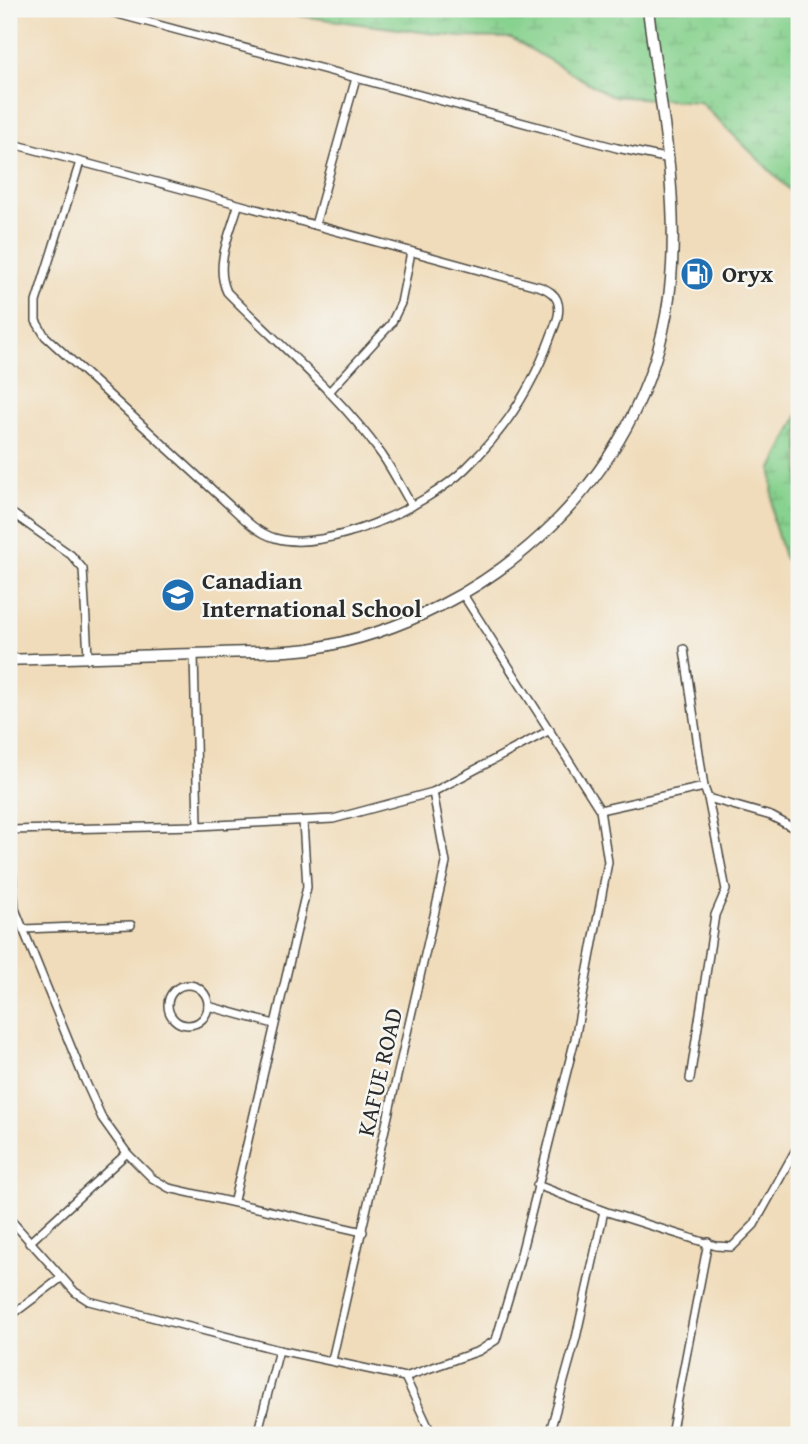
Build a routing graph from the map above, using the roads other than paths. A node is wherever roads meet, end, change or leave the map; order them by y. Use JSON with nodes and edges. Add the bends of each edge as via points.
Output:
{"nodes":[{"id":1,"x":99,"y":9,"type":"edge"},
{"id":2,"x":648,"y":9,"type":"edge"},
{"id":3,"x":356,"y":78,"type":"junction"},
{"id":4,"x":9,"y":143,"type":"edge"},
{"id":5,"x":670,"y":160,"type":"junction"},
{"id":6,"x":80,"y":162,"type":"junction"},
{"id":7,"x":238,"y":206,"type":"junction"},
{"id":8,"x":315,"y":225,"type":"junction"},
{"id":9,"x":411,"y":252,"type":"junction"},
{"id":10,"x":329,"y":392,"type":"junction"},
{"id":11,"x":412,"y":506,"type":"junction"},
{"id":12,"x":9,"y":511,"type":"edge"},
{"id":13,"x":462,"y":593,"type":"junction"},
{"id":14,"x":684,"y":649,"type":"dead end"},
{"id":15,"x":194,"y":654,"type":"junction"},
{"id":16,"x":88,"y":656,"type":"junction"},
{"id":17,"x":9,"y":660,"type":"edge"},
{"id":18,"x":550,"y":730,"type":"junction"},
{"id":19,"x":704,"y":787,"type":"junction"},
{"id":20,"x":433,"y":792,"type":"junction"},
{"id":21,"x":708,"y":798,"type":"junction"},
{"id":22,"x":600,"y":810,"type":"junction"},
{"id":23,"x":303,"y":821,"type":"junction"},
{"id":24,"x":198,"y":826,"type":"junction"},
{"id":25,"x":9,"y":830,"type":"edge"},
{"id":26,"x":799,"y":831,"type":"edge"},
{"id":27,"x":131,"y":925,"type":"dead end"},
{"id":28,"x":23,"y":929,"type":"junction"},
{"id":29,"x":208,"y":1006,"type":"junction"},
{"id":30,"x":274,"y":1024,"type":"junction"},
{"id":31,"x":690,"y":1079,"type":"dead end"},
{"id":32,"x":799,"y":1144,"type":"edge"},
{"id":33,"x":127,"y":1153,"type":"junction"},
{"id":34,"x":537,"y":1185,"type":"junction"},
{"id":35,"x":234,"y":1200,"type":"junction"},
{"id":36,"x":604,"y":1211,"type":"junction"},
{"id":37,"x":9,"y":1219,"type":"edge"},
{"id":38,"x":363,"y":1232,"type":"junction"},
{"id":39,"x":708,"y":1242,"type":"junction"},
{"id":40,"x":29,"y":1243,"type":"junction"},
{"id":41,"x":61,"y":1278,"type":"junction"},
{"id":42,"x":9,"y":1317,"type":"edge"},
{"id":43,"x":279,"y":1350,"type":"junction"},
{"id":44,"x":332,"y":1360,"type":"junction"},
{"id":45,"x":405,"y":1377,"type":"junction"},
{"id":46,"x":257,"y":1435,"type":"edge"},
{"id":47,"x":432,"y":1435,"type":"edge"},
{"id":48,"x":550,"y":1435,"type":"edge"},
{"id":49,"x":671,"y":1435,"type":"edge"}],
"edges":[{"from":1,"to":3,"type":"street"},
{"from":2,"to":5,"type":"main road"},
{"from":3,"to":5,"type":"street"},
{"from":3,"to":8,"type":"street"},
{"from":4,"to":6,"type":"street"},
{"from":5,"to":13,"type":"main road","via":[[671,283],[650,377],[627,428],[584,493],[550,529]]},
{"from":6,"to":7,"type":"street"},
{"from":6,"to":11,"type":"street","via":[[36,302],[36,321],[45,336],[252,526],[273,538],[293,542],[324,538]]},
{"from":7,"to":8,"type":"street"},
{"from":7,"to":10,"type":"street","via":[[222,262],[221,279],[227,292]]},
{"from":8,"to":9,"type":"street"},
{"from":9,"to":10,"type":"street","via":[[401,303],[391,324]]},
{"from":9,"to":11,"type":"street","via":[[541,287],[552,292],[559,312],[530,386],[506,421],[465,469]]},
{"from":10,"to":11,"type":"street","via":[[383,456]]},
{"from":12,"to":16,"type":"street","via":[[71,555],[83,569]]},
{"from":13,"to":15,"type":"main road","via":[[404,624],[364,637],[307,649]]},
{"from":13,"to":18,"type":"street"},
{"from":14,"to":19,"type":"street"},
{"from":15,"to":16,"type":"main road"},
{"from":15,"to":24,"type":"street"},
{"from":16,"to":17,"type":"main road"},
{"from":18,"to":20,"type":"street"},
{"from":18,"to":22,"type":"street"},
{"from":19,"to":21,"type":"street"},
{"from":19,"to":22,"type":"street"},
{"from":20,"to":23,"type":"street","via":[[334,819]]},
{"from":20,"to":38,"type":"street","name":"KAFUE ROAD","via":[[446,863]]},
{"from":21,"to":26,"type":"street","via":[[771,816]]},
{"from":21,"to":31,"type":"street","via":[[725,897],[715,915]]},
{"from":22,"to":34,"type":"street","via":[[608,877],[575,1040]]},
{"from":23,"to":24,"type":"street"},
{"from":23,"to":30,"type":"street","via":[[307,887]]},
{"from":24,"to":25,"type":"street"},
{"from":25,"to":28,"type":"street","via":[[12,892]]},
{"from":27,"to":28,"type":"street"},
{"from":28,"to":33,"type":"street","via":[[102,1118]]},
{"from":29,"to":29,"type":"street","via":[[191,1025],[174,1020],[167,1004],[170,995],[184,985],[201,990]]},
{"from":29,"to":30,"type":"street"},
{"from":30,"to":35,"type":"street"},
{"from":32,"to":39,"type":"street","via":[[742,1240],[726,1248]]},
{"from":33,"to":35,"type":"street","via":[[169,1188]]},
{"from":33,"to":40,"type":"street"},
{"from":34,"to":36,"type":"street"},
{"from":34,"to":45,"type":"street","via":[[496,1340],[480,1351]]},
{"from":35,"to":38,"type":"street"},
{"from":36,"to":39,"type":"street"},
{"from":36,"to":48,"type":"street"},
{"from":37,"to":40,"type":"street"},
{"from":38,"to":44,"type":"street","name":"KAFUE ROAD"},
{"from":39,"to":49,"type":"street"},
{"from":40,"to":41,"type":"street"},
{"from":41,"to":42,"type":"street"},
{"from":41,"to":43,"type":"street","via":[[89,1301]]},
{"from":43,"to":44,"type":"street"},
{"from":43,"to":46,"type":"street"},
{"from":44,"to":45,"type":"street"},
{"from":45,"to":47,"type":"street"}]}
